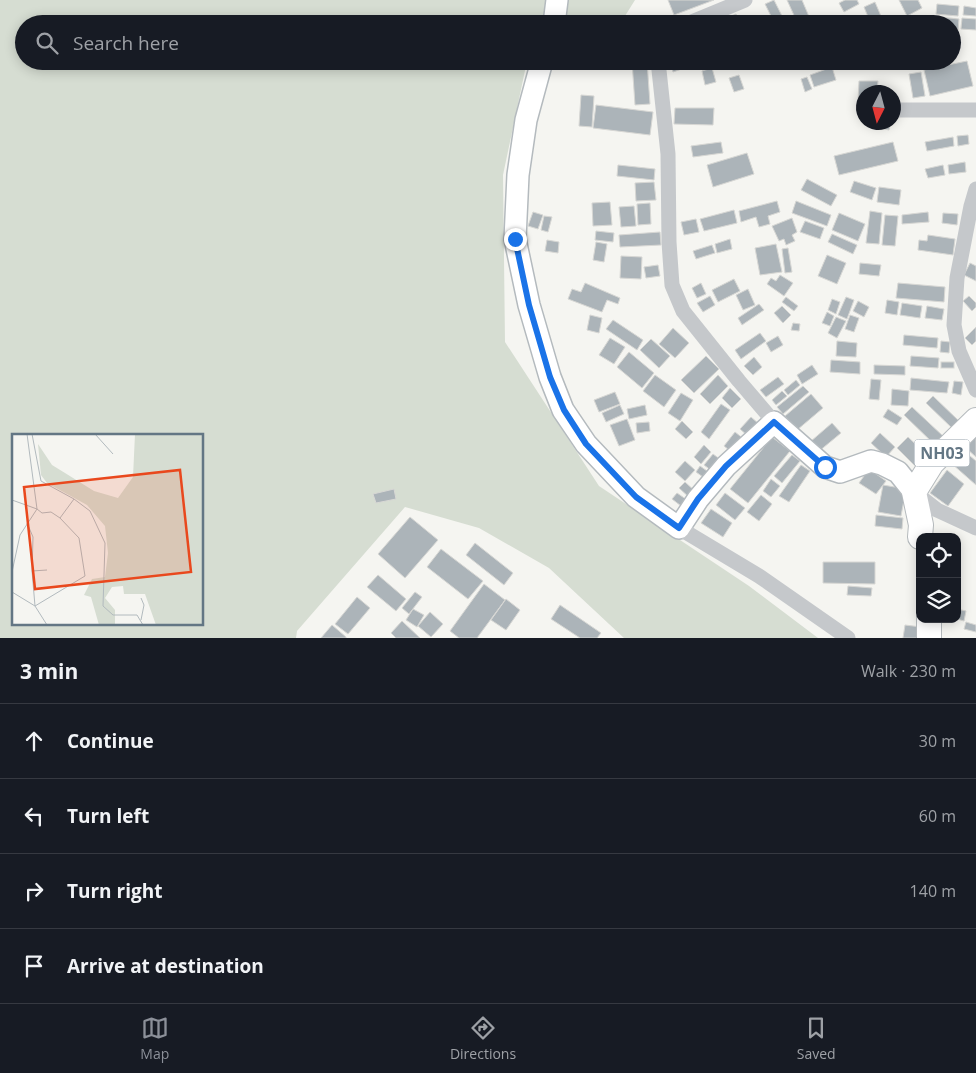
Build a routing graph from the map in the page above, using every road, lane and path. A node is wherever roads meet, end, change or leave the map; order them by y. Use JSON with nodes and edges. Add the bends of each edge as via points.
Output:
{"nodes":[{"id":1,"x":557,"y":0,"type":"edge"},
{"id":2,"x":745,"y":0,"type":"edge"},
{"id":3,"x":555,"y":15,"type":"edge"},
{"id":4,"x":709,"y":15,"type":"edge"},
{"id":5,"x":540,"y":70,"type":"edge"},
{"id":6,"x":659,"y":70,"type":"edge"},
{"id":7,"x":901,"y":110,"type":"edge"},
{"id":8,"x":976,"y":110,"type":"edge"},
{"id":9,"x":976,"y":189,"type":"edge"},
{"id":10,"x":976,"y":390,"type":"edge"},
{"id":11,"x":976,"y":420,"type":"edge"},
{"id":12,"x":774,"y":422,"type":"junction"},
{"id":13,"x":914,"y":492,"type":"junction"},
{"id":14,"x":679,"y":528,"type":"junction"},
{"id":15,"x":976,"y":528,"type":"edge"},
{"id":16,"x":920,"y":533,"type":"edge"},
{"id":17,"x":929,"y":623,"type":"edge"},
{"id":18,"x":848,"y":638,"type":"edge"},
{"id":19,"x":929,"y":638,"type":"edge"}],
"edges":[{"from":1,"to":3,"type":"main road"},
{"from":2,"to":4,"type":"street"},
{"from":5,"to":14,"type":"main road","via":[[523,138],[515,239],[529,305],[550,377],[564,410],[586,444],[636,497]]},
{"from":6,"to":12,"type":"street","via":[[668,154],[672,285],[683,311]]},
{"from":7,"to":8,"type":"street"},
{"from":9,"to":10,"type":"street","via":[[957,278],[954,325],[959,351]]},
{"from":11,"to":13,"type":"main road","number":"NH03","via":[[932,463]]},
{"from":12,"to":13,"type":"main road","via":[[825,467],[840,472],[871,462],[882,464],[898,472]]},
{"from":12,"to":14,"type":"main road","via":[[726,466]]},
{"from":13,"to":15,"type":"street","via":[[937,510]]},
{"from":13,"to":16,"type":"main road","number":"NH03"},
{"from":14,"to":18,"type":"street","via":[[759,576]]},
{"from":17,"to":19,"type":"main road"}]}
